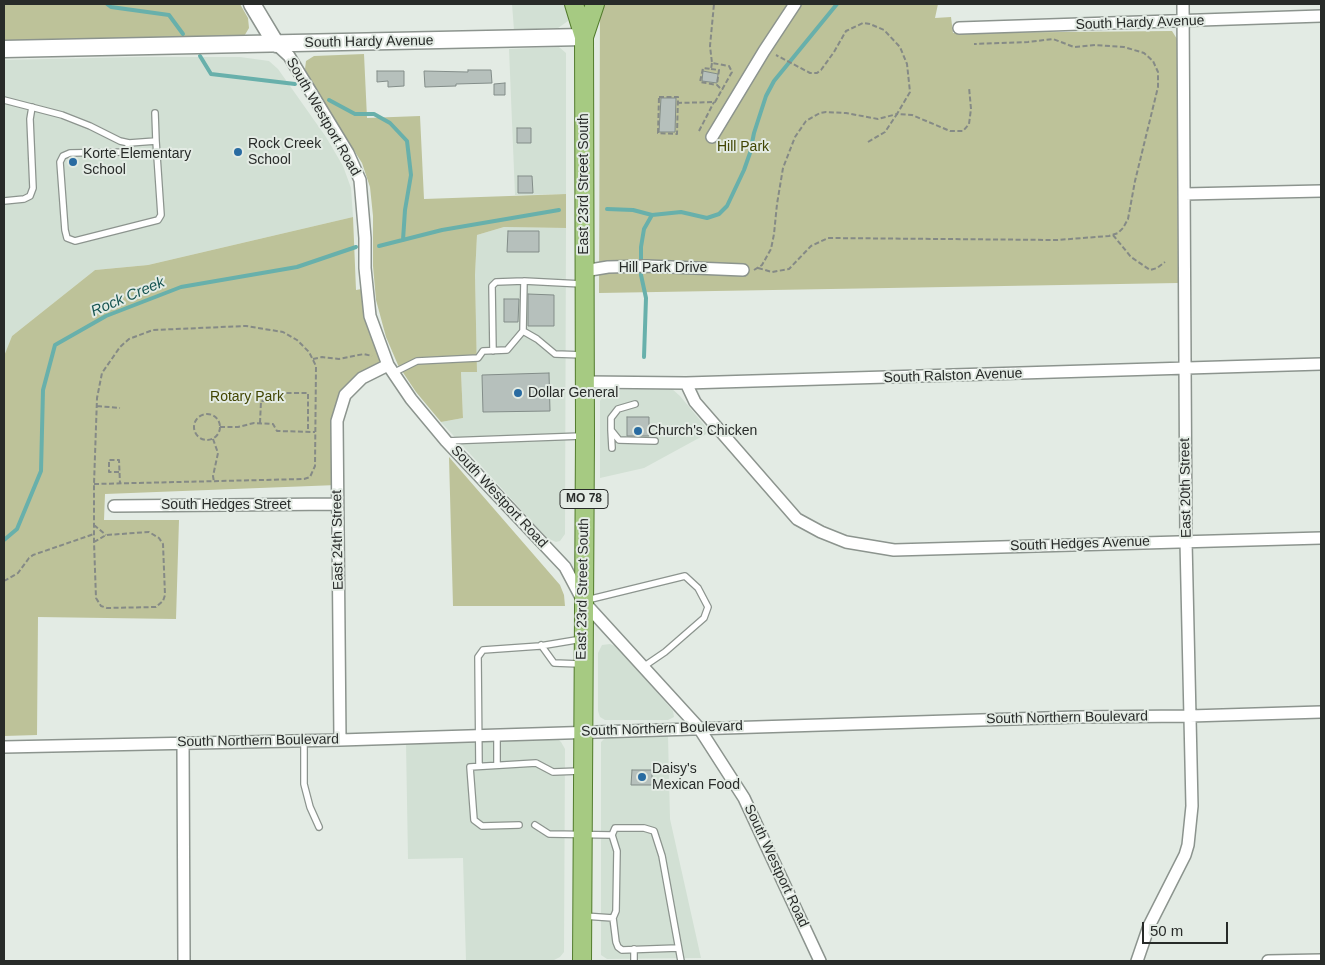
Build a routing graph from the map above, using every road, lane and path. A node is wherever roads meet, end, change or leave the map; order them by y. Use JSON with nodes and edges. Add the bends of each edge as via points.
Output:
{"nodes":[{"id":1,"x":252,"y":4,"type":"edge"},
{"id":2,"x":574,"y":4,"type":"edge"},
{"id":3,"x":595,"y":4,"type":"edge"},
{"id":4,"x":714,"y":4,"type":"edge"},
{"id":5,"x":795,"y":4,"type":"edge"},
{"id":6,"x":1184,"y":4,"type":"edge"},
{"id":7,"x":1321,"y":16,"type":"edge"},
{"id":8,"x":1184,"y":21,"type":"junction"},
{"id":9,"x":959,"y":28,"type":"dead end"},
{"id":10,"x":584,"y":37,"type":"junction"},
{"id":11,"x":276,"y":44,"type":"junction"},
{"id":12,"x":974,"y":44,"type":"dead end"},
{"id":13,"x":4,"y":49,"type":"edge"},
{"id":14,"x":775,"y":54,"type":"dead end"},
{"id":15,"x":712,"y":63,"type":"junction"},
{"id":16,"x":711,"y":69,"type":"junction"},
{"id":17,"x":717,"y":84,"type":"junction"},
{"id":18,"x":969,"y":87,"type":"dead end"},
{"id":19,"x":722,"y":90,"type":"junction"},
{"id":20,"x":4,"y":100,"type":"edge"},
{"id":21,"x":714,"y":102,"type":"junction"},
{"id":22,"x":677,"y":103,"type":"junction"},
{"id":23,"x":32,"y":106,"type":"junction"},
{"id":24,"x":155,"y":113,"type":"dead end"},
{"id":25,"x":897,"y":114,"type":"junction"},
{"id":26,"x":699,"y":131,"type":"dead end"},
{"id":27,"x":712,"y":138,"type":"dead end"},
{"id":28,"x":156,"y":141,"type":"junction"},
{"id":29,"x":868,"y":142,"type":"dead end"},
{"id":30,"x":129,"y":143,"type":"junction"},
{"id":31,"x":1321,"y":191,"type":"edge"},
{"id":32,"x":1185,"y":194,"type":"junction"},
{"id":33,"x":4,"y":201,"type":"edge"},
{"id":34,"x":1113,"y":234,"type":"junction"},
{"id":35,"x":1166,"y":262,"type":"dead end"},
{"id":36,"x":758,"y":268,"type":"junction"},
{"id":37,"x":743,"y":270,"type":"joint"},
{"id":38,"x":584,"y":277,"type":"junction"},
{"id":39,"x":524,"y":281,"type":"junction"},
{"id":40,"x":523,"y":331,"type":"junction"},
{"id":41,"x":493,"y":351,"type":"junction"},
{"id":42,"x":585,"y":355,"type":"junction"},
{"id":43,"x":313,"y":359,"type":"junction"},
{"id":44,"x":1321,"y":364,"type":"edge"},
{"id":45,"x":388,"y":369,"type":"junction"},
{"id":46,"x":1185,"y":369,"type":"junction"},
{"id":47,"x":585,"y":382,"type":"junction"},
{"id":48,"x":686,"y":383,"type":"junction"},
{"id":49,"x":635,"y":404,"type":"dead end"},
{"id":50,"x":97,"y":406,"type":"junction"},
{"id":51,"x":120,"y":408,"type":"dead end"},
{"id":52,"x":260,"y":424,"type":"junction"},
{"id":53,"x":220,"y":427,"type":"junction"},
{"id":54,"x":611,"y":430,"type":"junction"},
{"id":55,"x":308,"y":432,"type":"junction"},
{"id":56,"x":315,"y":432,"type":"junction"},
{"id":57,"x":585,"y":436,"type":"junction"},
{"id":58,"x":213,"y":439,"type":"junction"},
{"id":59,"x":446,"y":441,"type":"junction"},
{"id":60,"x":655,"y":441,"type":"dead end"},
{"id":61,"x":612,"y":448,"type":"dead end"},
{"id":62,"x":119,"y":472,"type":"junction"},
{"id":63,"x":214,"y":482,"type":"junction"},
{"id":64,"x":94,"y":484,"type":"junction"},
{"id":65,"x":120,"y":484,"type":"junction"},
{"id":66,"x":337,"y":504,"type":"junction"},
{"id":67,"x":114,"y":506,"type":"dead end"},
{"id":68,"x":94,"y":525,"type":"junction"},
{"id":69,"x":94,"y":534,"type":"junction"},
{"id":70,"x":106,"y":535,"type":"junction"},
{"id":71,"x":1321,"y":538,"type":"edge"},
{"id":72,"x":1186,"y":541,"type":"junction"},
{"id":73,"x":94,"y":542,"type":"junction"},
{"id":74,"x":4,"y":581,"type":"edge"},
{"id":75,"x":583,"y":601,"type":"junction"},
{"id":76,"x":582,"y":638,"type":"junction"},
{"id":77,"x":541,"y":646,"type":"junction"},
{"id":78,"x":582,"y":664,"type":"junction"},
{"id":79,"x":643,"y":667,"type":"junction"},
{"id":80,"x":1321,"y":712,"type":"edge"},
{"id":81,"x":1190,"y":716,"type":"junction"},
{"id":82,"x":699,"y":728,"type":"junction"},
{"id":83,"x":582,"y":731,"type":"junction"},
{"id":84,"x":497,"y":734,"type":"junction"},
{"id":85,"x":478,"y":735,"type":"junction"},
{"id":86,"x":304,"y":740,"type":"junction"},
{"id":87,"x":340,"y":740,"type":"junction"},
{"id":88,"x":183,"y":742,"type":"junction"},
{"id":89,"x":4,"y":747,"type":"edge"},
{"id":90,"x":497,"y":765,"type":"junction"},
{"id":91,"x":479,"y":766,"type":"junction"},
{"id":92,"x":582,"y":771,"type":"junction"},
{"id":93,"x":519,"y":825,"type":"dead end"},
{"id":94,"x":535,"y":825,"type":"dead end"},
{"id":95,"x":319,"y":827,"type":"dead end"},
{"id":96,"x":582,"y":834,"type":"junction"},
{"id":97,"x":612,"y":835,"type":"junction"},
{"id":98,"x":582,"y":916,"type":"junction"},
{"id":99,"x":613,"y":918,"type":"junction"},
{"id":100,"x":678,"y":948,"type":"junction"},
{"id":101,"x":634,"y":949,"type":"junction"},
{"id":102,"x":1321,"y":960,"type":"edge"},
{"id":103,"x":184,"y":961,"type":"edge"},
{"id":104,"x":582,"y":961,"type":"edge"},
{"id":105,"x":634,"y":961,"type":"edge"},
{"id":106,"x":681,"y":961,"type":"edge"},
{"id":107,"x":820,"y":961,"type":"edge"},
{"id":108,"x":1137,"y":961,"type":"edge"},
{"id":109,"x":1268,"y":961,"type":"edge"}],
"edges":[{"from":1,"to":11,"type":"street","name":"South Westport Road"},
{"from":2,"to":10,"type":"main road","name":"East 23rd Street South","number":"MO 78"},
{"from":3,"to":10,"type":"main road","name":"East 23rd Street South","number":"MO 78"},
{"from":4,"to":15,"type":"path","via":[[710,46]]},
{"from":5,"to":27,"type":"street"},
{"from":6,"to":8,"type":"street","name":"East 20th Street"},
{"from":7,"to":8,"type":"street","name":"South Hardy Avenue"},
{"from":8,"to":9,"type":"street","name":"South Hardy Avenue"},
{"from":8,"to":32,"type":"street","name":"East 20th Street"},
{"from":10,"to":11,"type":"street","name":"South Hardy Avenue"},
{"from":10,"to":38,"type":"main road","name":"East 23rd Street South","number":"MO 78"},
{"from":11,"to":13,"type":"street","name":"South Hardy Avenue"},
{"from":11,"to":45,"type":"street","name":"South Westport Road","via":[[290,58],[348,153],[360,180],[370,316]]},
{"from":12,"to":34,"type":"path","via":[[1053,39],[1074,47],[1124,47],[1144,53],[1153,60],[1159,80],[1128,219],[1123,228]]},
{"from":14,"to":25,"type":"path","via":[[813,74],[821,70],[851,28],[863,24],[876,26],[894,39],[908,64],[910,92]]},
{"from":15,"to":16,"type":"path"},
{"from":15,"to":19,"type":"path","via":[[732,69]]},
{"from":16,"to":17,"type":"path","via":[[719,70]]},
{"from":16,"to":17,"type":"path","via":[[703,68],[700,82]]},
{"from":17,"to":19,"type":"path"},
{"from":18,"to":25,"type":"path","via":[[969,124],[963,131],[950,131],[912,115]]},
{"from":19,"to":21,"type":"path"},
{"from":20,"to":23,"type":"lane"},
{"from":21,"to":22,"type":"path"},
{"from":21,"to":26,"type":"path"},
{"from":22,"to":22,"type":"path","via":[[676,134],[658,133],[659,97],[678,97]]},
{"from":23,"to":30,"type":"lane"},
{"from":23,"to":33,"type":"lane","via":[[33,188],[30,196],[24,199]]},
{"from":24,"to":28,"type":"lane"},
{"from":25,"to":29,"type":"path","via":[[885,132]]},
{"from":25,"to":36,"type":"path","via":[[878,119],[826,112],[806,121],[782,168],[773,242]]},
{"from":28,"to":30,"type":"lane"},
{"from":28,"to":30,"type":"lane","via":[[161,215],[158,220],[75,241],[68,238],[60,162],[63,156],[70,153],[126,152]]},
{"from":31,"to":32,"type":"street"},
{"from":32,"to":46,"type":"street","name":"East 20th Street"},
{"from":34,"to":35,"type":"path","via":[[1131,257],[1150,270]]},
{"from":34,"to":36,"type":"path","via":[[1034,240],[828,238],[811,246],[789,269],[772,272]]},
{"from":36,"to":37,"type":"path"},
{"from":37,"to":38,"type":"street","name":"Hill Park Drive","via":[[642,266]]},
{"from":38,"to":39,"type":"lane"},
{"from":38,"to":42,"type":"main road","name":"East 23rd Street South","number":"MO 78"},
{"from":39,"to":40,"type":"lane"},
{"from":39,"to":41,"type":"lane","via":[[496,282],[492,286]]},
{"from":40,"to":41,"type":"lane","via":[[506,350]]},
{"from":40,"to":42,"type":"lane","via":[[555,354]]},
{"from":41,"to":45,"type":"lane","via":[[483,352],[478,358],[417,361]]},
{"from":42,"to":47,"type":"main road","name":"East 23rd Street South","number":"MO 78"},
{"from":43,"to":45,"type":"path","via":[[364,354],[374,356]]},
{"from":43,"to":50,"type":"path","via":[[297,340],[283,332],[246,326],[153,330],[129,339],[106,365]]},
{"from":43,"to":56,"type":"path","via":[[316,366]]},
{"from":44,"to":46,"type":"street","name":"South Ralston Avenue"},
{"from":45,"to":59,"type":"street","name":"South Westport Road"},
{"from":45,"to":66,"type":"street","name":"East 24th Street","via":[[362,378],[345,395],[337,421]]},
{"from":46,"to":48,"type":"street","name":"South Ralston Avenue"},
{"from":46,"to":72,"type":"street","name":"East 20th Street"},
{"from":47,"to":48,"type":"street","name":"South Ralston Avenue"},
{"from":47,"to":57,"type":"main road","name":"East 23rd Street South","number":"MO 78"},
{"from":48,"to":72,"type":"street","name":"South Hedges Avenue","via":[[695,402],[797,519],[841,540],[894,550]]},
{"from":49,"to":54,"type":"lane","via":[[618,409],[611,418]]},
{"from":50,"to":51,"type":"path"},
{"from":50,"to":64,"type":"path"},
{"from":52,"to":53,"type":"path"},
{"from":52,"to":55,"type":"path","via":[[273,424],[277,431]]},
{"from":52,"to":55,"type":"path","via":[[261,401],[274,401],[278,393],[308,393]]},
{"from":53,"to":58,"type":"path","via":[[220,432]]},
{"from":53,"to":58,"type":"path","via":[[217,419],[210,415],[202,415],[196,421],[194,429],[198,436],[205,440]]},
{"from":54,"to":60,"type":"lane","via":[[619,440]]},
{"from":54,"to":61,"type":"lane"},
{"from":55,"to":56,"type":"path"},
{"from":56,"to":63,"type":"path","via":[[315,466],[310,477]]},
{"from":57,"to":59,"type":"lane"},
{"from":57,"to":75,"type":"main road","name":"East 23rd Street South","number":"MO 78"},
{"from":58,"to":63,"type":"path","via":[[218,453]]},
{"from":59,"to":75,"type":"street","name":"South Westport Road","via":[[565,568]]},
{"from":62,"to":62,"type":"path","via":[[120,460],[109,460],[109,472]]},
{"from":62,"to":65,"type":"path"},
{"from":63,"to":65,"type":"path"},
{"from":64,"to":65,"type":"path"},
{"from":64,"to":68,"type":"path"},
{"from":66,"to":67,"type":"street","name":"South Hedges Street"},
{"from":66,"to":87,"type":"street","name":"East 24th Street"},
{"from":68,"to":69,"type":"path"},
{"from":68,"to":70,"type":"path"},
{"from":69,"to":73,"type":"path"},
{"from":69,"to":74,"type":"path","via":[[32,555],[18,573]]},
{"from":70,"to":73,"type":"path"},
{"from":70,"to":73,"type":"path","via":[[148,532],[159,538],[163,544],[165,596],[156,607],[101,606],[96,598]]},
{"from":71,"to":72,"type":"street","name":"South Hedges Avenue"},
{"from":72,"to":81,"type":"street","name":"East 20th Street"},
{"from":75,"to":76,"type":"main road","name":"East 23rd Street South","number":"MO 78"},
{"from":75,"to":79,"type":"street","name":"South Westport Road"},
{"from":75,"to":79,"type":"lane","via":[[685,576],[698,588],[708,607],[704,618]]},
{"from":76,"to":77,"type":"lane"},
{"from":76,"to":78,"type":"main road","name":"East 23rd Street South","number":"MO 78"},
{"from":77,"to":78,"type":"lane","via":[[554,663]]},
{"from":77,"to":85,"type":"lane","via":[[483,650],[478,657]]},
{"from":78,"to":83,"type":"main road","name":"East 23rd Street South","number":"MO 78"},
{"from":79,"to":82,"type":"street","name":"South Westport Road"},
{"from":80,"to":81,"type":"street","name":"South Northern Boulevard"},
{"from":81,"to":82,"type":"street","name":"South Northern Boulevard"},
{"from":81,"to":108,"type":"street","name":"East 20th Street","via":[[1192,806],[1188,844],[1149,926]]},
{"from":82,"to":83,"type":"street","name":"South Northern Boulevard"},
{"from":82,"to":107,"type":"street","name":"South Westport Road","via":[[744,798]]},
{"from":83,"to":84,"type":"street","name":"South Northern Boulevard"},
{"from":83,"to":92,"type":"main road","name":"East 23rd Street South","number":"MO 78"},
{"from":84,"to":85,"type":"street","name":"South Northern Boulevard"},
{"from":84,"to":90,"type":"lane"},
{"from":85,"to":87,"type":"street","name":"South Northern Boulevard"},
{"from":85,"to":91,"type":"lane"},
{"from":86,"to":87,"type":"street","name":"South Northern Boulevard"},
{"from":86,"to":88,"type":"street","name":"South Northern Boulevard"},
{"from":86,"to":95,"type":"lane","via":[[304,784]]},
{"from":88,"to":89,"type":"street","name":"South Northern Boulevard"},
{"from":88,"to":103,"type":"street"},
{"from":90,"to":91,"type":"lane"},
{"from":90,"to":92,"type":"lane","via":[[536,764],[553,772]]},
{"from":91,"to":93,"type":"lane","via":[[470,767],[474,820],[482,826]]},
{"from":92,"to":96,"type":"main road","name":"East 23rd Street South","number":"MO 78"},
{"from":94,"to":96,"type":"lane","via":[[549,834]]},
{"from":96,"to":97,"type":"lane"},
{"from":96,"to":98,"type":"main road","name":"East 23rd Street South","number":"MO 78"},
{"from":97,"to":99,"type":"lane","via":[[617,851],[616,911]]},
{"from":97,"to":100,"type":"lane","via":[[615,828],[654,831],[662,856]]},
{"from":98,"to":99,"type":"lane"},
{"from":98,"to":104,"type":"main road","name":"East 23rd Street South","number":"MO 78"},
{"from":99,"to":101,"type":"lane","via":[[618,947]]},
{"from":100,"to":101,"type":"lane"},
{"from":100,"to":106,"type":"lane"},
{"from":101,"to":105,"type":"lane"},
{"from":102,"to":109,"type":"street"}]}
